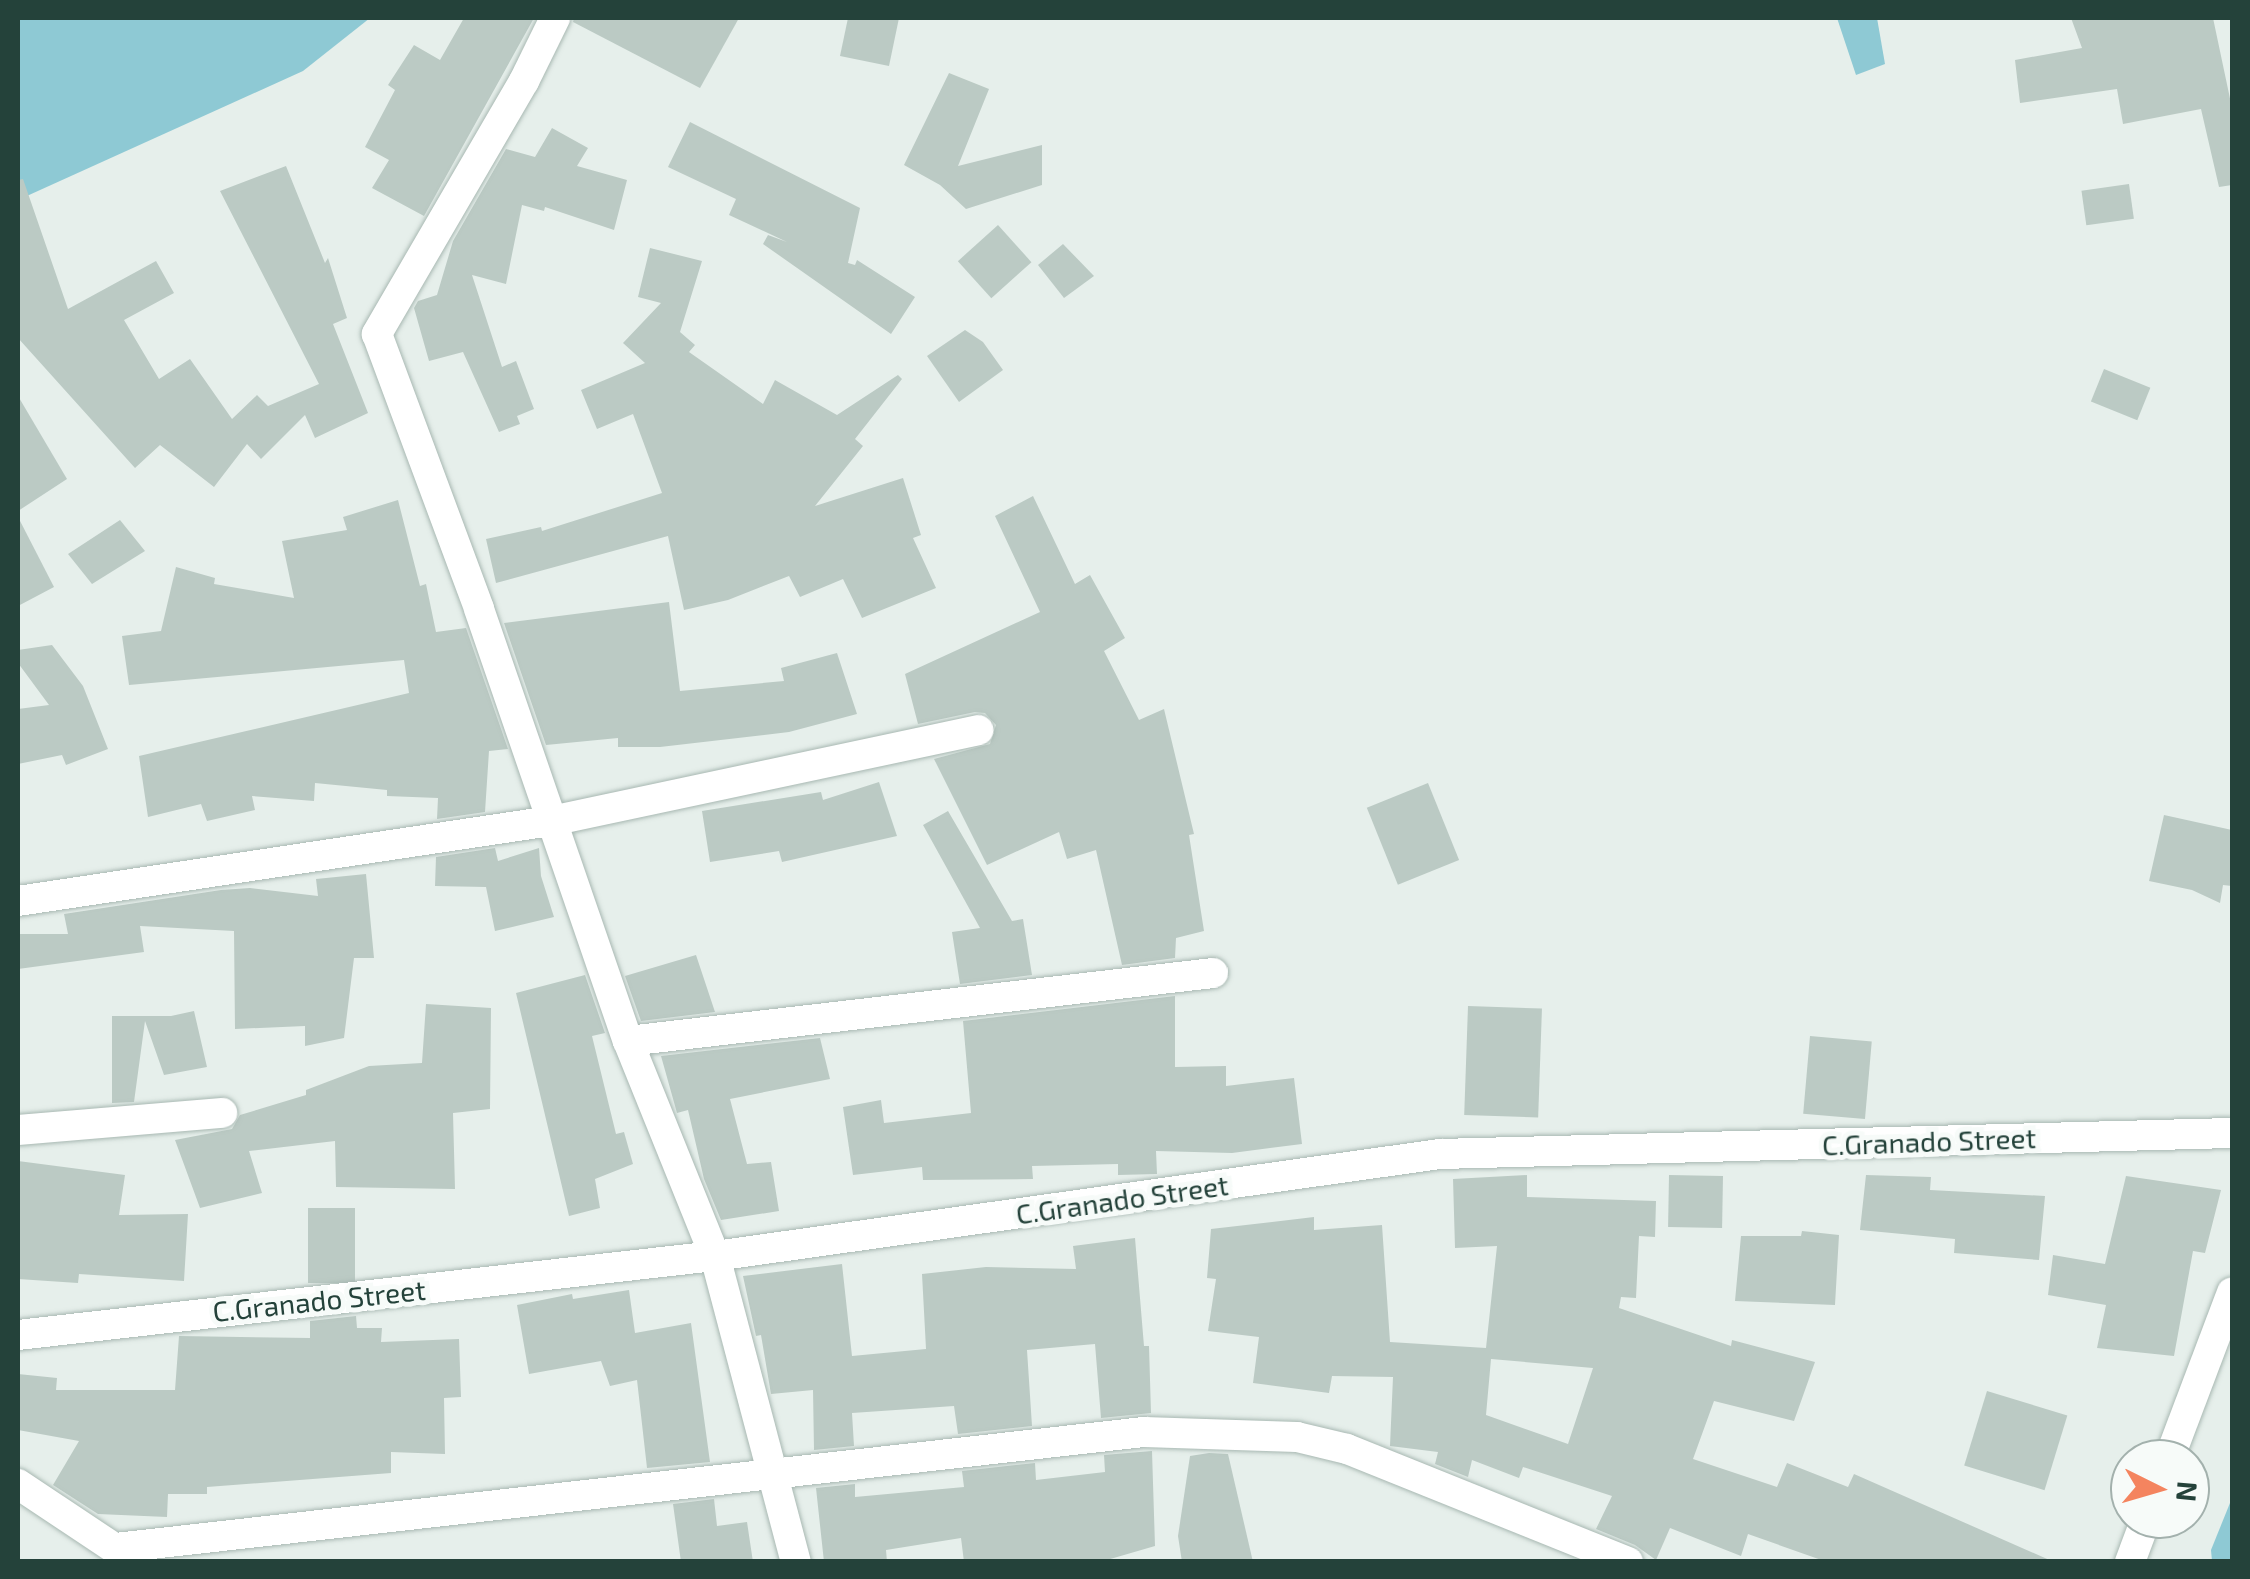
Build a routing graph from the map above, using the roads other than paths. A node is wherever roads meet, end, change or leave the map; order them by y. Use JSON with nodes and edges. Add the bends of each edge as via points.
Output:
{"nodes":[{"id":1,"x":555,"y":18,"type":"edge"},
{"id":2,"x":978,"y":730,"type":"dead end"},
{"id":3,"x":551,"y":821,"type":"junction"},
{"id":4,"x":18,"y":901,"type":"edge"},
{"id":5,"x":1213,"y":972,"type":"dead end"},
{"id":6,"x":628,"y":1041,"type":"junction"},
{"id":7,"x":222,"y":1113,"type":"dead end"},
{"id":8,"x":18,"y":1130,"type":"edge"},
{"id":9,"x":2232,"y":1134,"type":"edge"},
{"id":10,"x":715,"y":1256,"type":"junction"},
{"id":11,"x":2232,"y":1292,"type":"edge"},
{"id":12,"x":18,"y":1334,"type":"edge"},
{"id":13,"x":2177,"y":1439,"type":"edge"},
{"id":14,"x":774,"y":1476,"type":"junction"},
{"id":15,"x":18,"y":1484,"type":"edge"},
{"id":16,"x":125,"y":1555,"type":"edge"},
{"id":17,"x":1607,"y":1558,"type":"edge"},
{"id":18,"x":796,"y":1562,"type":"edge"}],
"edges":[{"from":1,"to":3,"type":"street","via":[[377,334]]},
{"from":2,"to":3,"type":"street"},
{"from":3,"to":4,"type":"street"},
{"from":3,"to":6,"type":"street"},
{"from":5,"to":6,"type":"street"},
{"from":6,"to":10,"type":"street"},
{"from":7,"to":8,"type":"street"},
{"from":9,"to":10,"type":"street","name":"C.Granado Street","via":[[1440,1154]]},
{"from":10,"to":12,"type":"street","name":"C.Granado Street"},
{"from":10,"to":14,"type":"street"},
{"from":11,"to":13,"type":"street"},
{"from":14,"to":16,"type":"street"},
{"from":14,"to":17,"type":"street","via":[[1144,1432],[1297,1436],[1423,1477]]},
{"from":14,"to":18,"type":"street"},
{"from":15,"to":16,"type":"street"}]}
